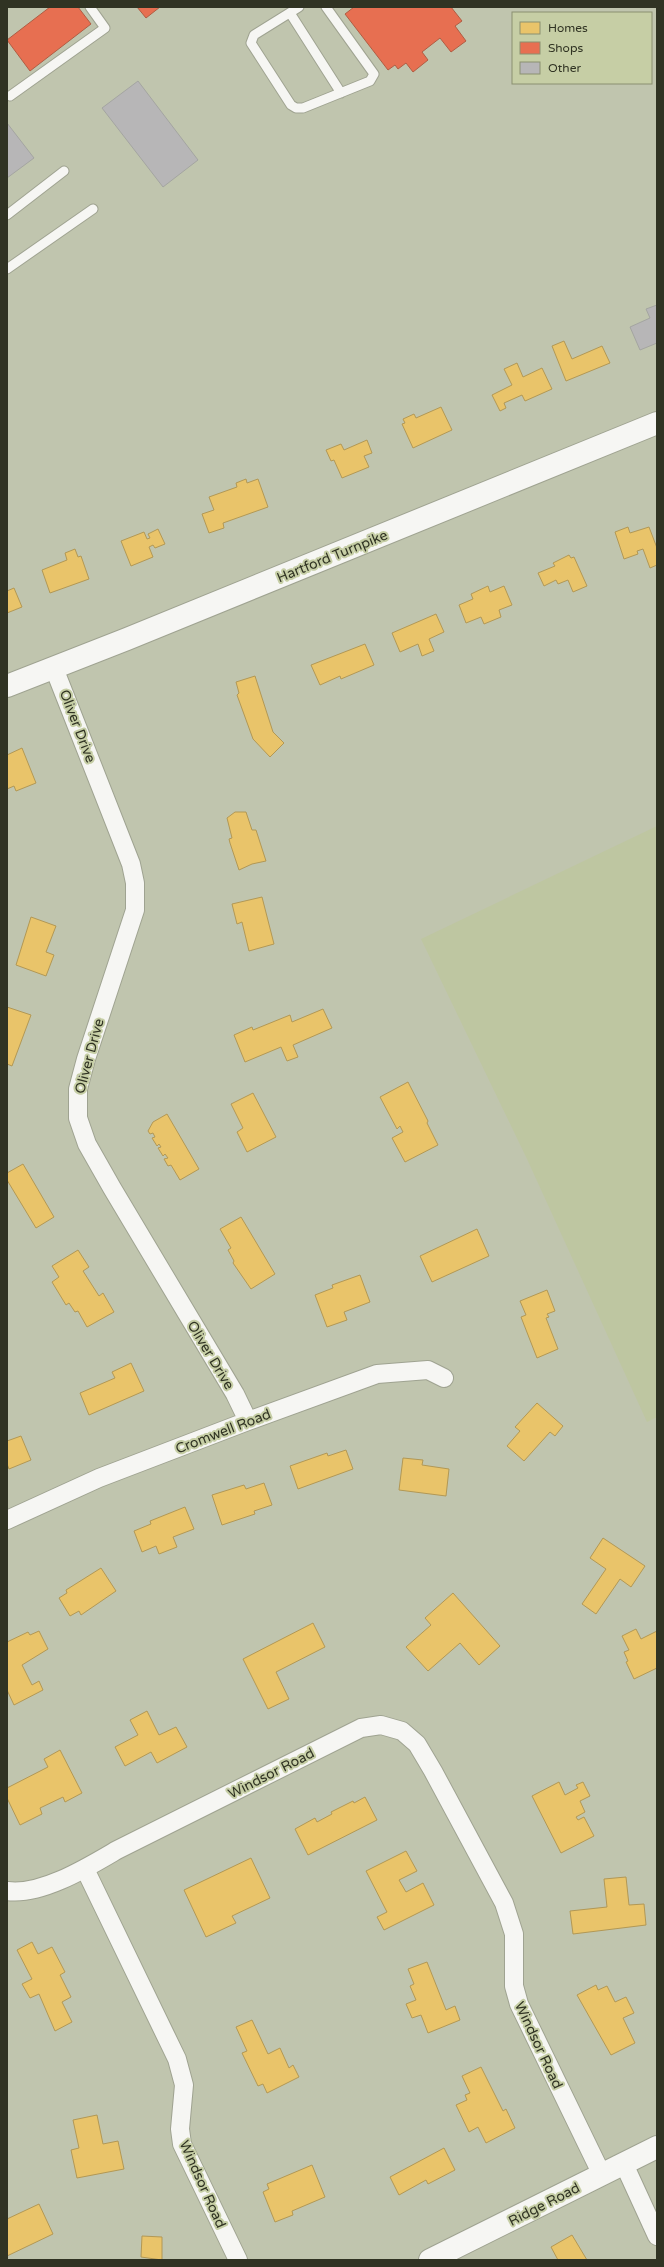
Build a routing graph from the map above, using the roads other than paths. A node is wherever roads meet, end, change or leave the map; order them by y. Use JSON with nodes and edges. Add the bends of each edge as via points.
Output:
{"nodes":[{"id":1,"x":90,"y":7,"type":"edge"},
{"id":2,"x":299,"y":7,"type":"edge"},
{"id":3,"x":326,"y":7,"type":"edge"},
{"id":4,"x":290,"y":13,"type":"junction"},
{"id":5,"x":341,"y":93,"type":"junction"},
{"id":6,"x":10,"y":96,"type":"dead end"},
{"id":7,"x":64,"y":171,"type":"dead end"},
{"id":8,"x":93,"y":209,"type":"dead end"},
{"id":9,"x":7,"y":215,"type":"edge"},
{"id":10,"x":7,"y":269,"type":"edge"},
{"id":11,"x":657,"y":423,"type":"edge"},
{"id":12,"x":54,"y":668,"type":"junction"},
{"id":13,"x":7,"y":686,"type":"edge"},
{"id":14,"x":444,"y":1378,"type":"dead end"},
{"id":15,"x":248,"y":1420,"type":"junction"},
{"id":16,"x":7,"y":1520,"type":"edge"},
{"id":17,"x":85,"y":1869,"type":"junction"},
{"id":18,"x":7,"y":1891,"type":"edge"},
{"id":19,"x":657,"y":2147,"type":"edge"},
{"id":20,"x":624,"y":2164,"type":"junction"},
{"id":21,"x":602,"y":2175,"type":"junction"},
{"id":22,"x":657,"y":2236,"type":"edge"},
{"id":23,"x":238,"y":2260,"type":"edge"},
{"id":24,"x":430,"y":2260,"type":"edge"}],
"edges":[{"from":1,"to":6,"type":"lane","via":[[105,28]]},
{"from":2,"to":4,"type":"lane"},
{"from":3,"to":5,"type":"lane","via":[[374,74],[370,81]]},
{"from":4,"to":5,"type":"lane"},
{"from":4,"to":5,"type":"lane","via":[[254,35],[251,43],[290,105],[303,108]]},
{"from":7,"to":9,"type":"lane"},
{"from":8,"to":10,"type":"lane"},
{"from":11,"to":12,"type":"main road","name":"Hartford Turnpike"},
{"from":12,"to":13,"type":"main road","name":"Hartford Turnpike"},
{"from":12,"to":15,"type":"street","name":"Oliver Drive","via":[[131,864],[135,883],[135,910],[78,1089],[78,1118],[87,1144]]},
{"from":14,"to":15,"type":"street","name":"Cromwell Road","via":[[428,1370],[377,1374]]},
{"from":15,"to":16,"type":"street","name":"Cromwell Road","via":[[99,1478]]},
{"from":17,"to":18,"type":"street","via":[[35,1889]]},
{"from":17,"to":21,"type":"street","name":"Windsor Road","via":[[117,1850],[361,1728],[381,1725],[402,1731],[417,1744],[504,1903],[514,1934],[514,1986],[519,2004]]},
{"from":17,"to":23,"type":"street","name":"Windsor Road","via":[[177,2059],[184,2085],[180,2129],[182,2144]]},
{"from":19,"to":20,"type":"main road","name":"Ridge Road"},
{"from":20,"to":21,"type":"main road","name":"Ridge Road"},
{"from":20,"to":22,"type":"street"},
{"from":21,"to":24,"type":"main road","name":"Ridge Road"}]}
